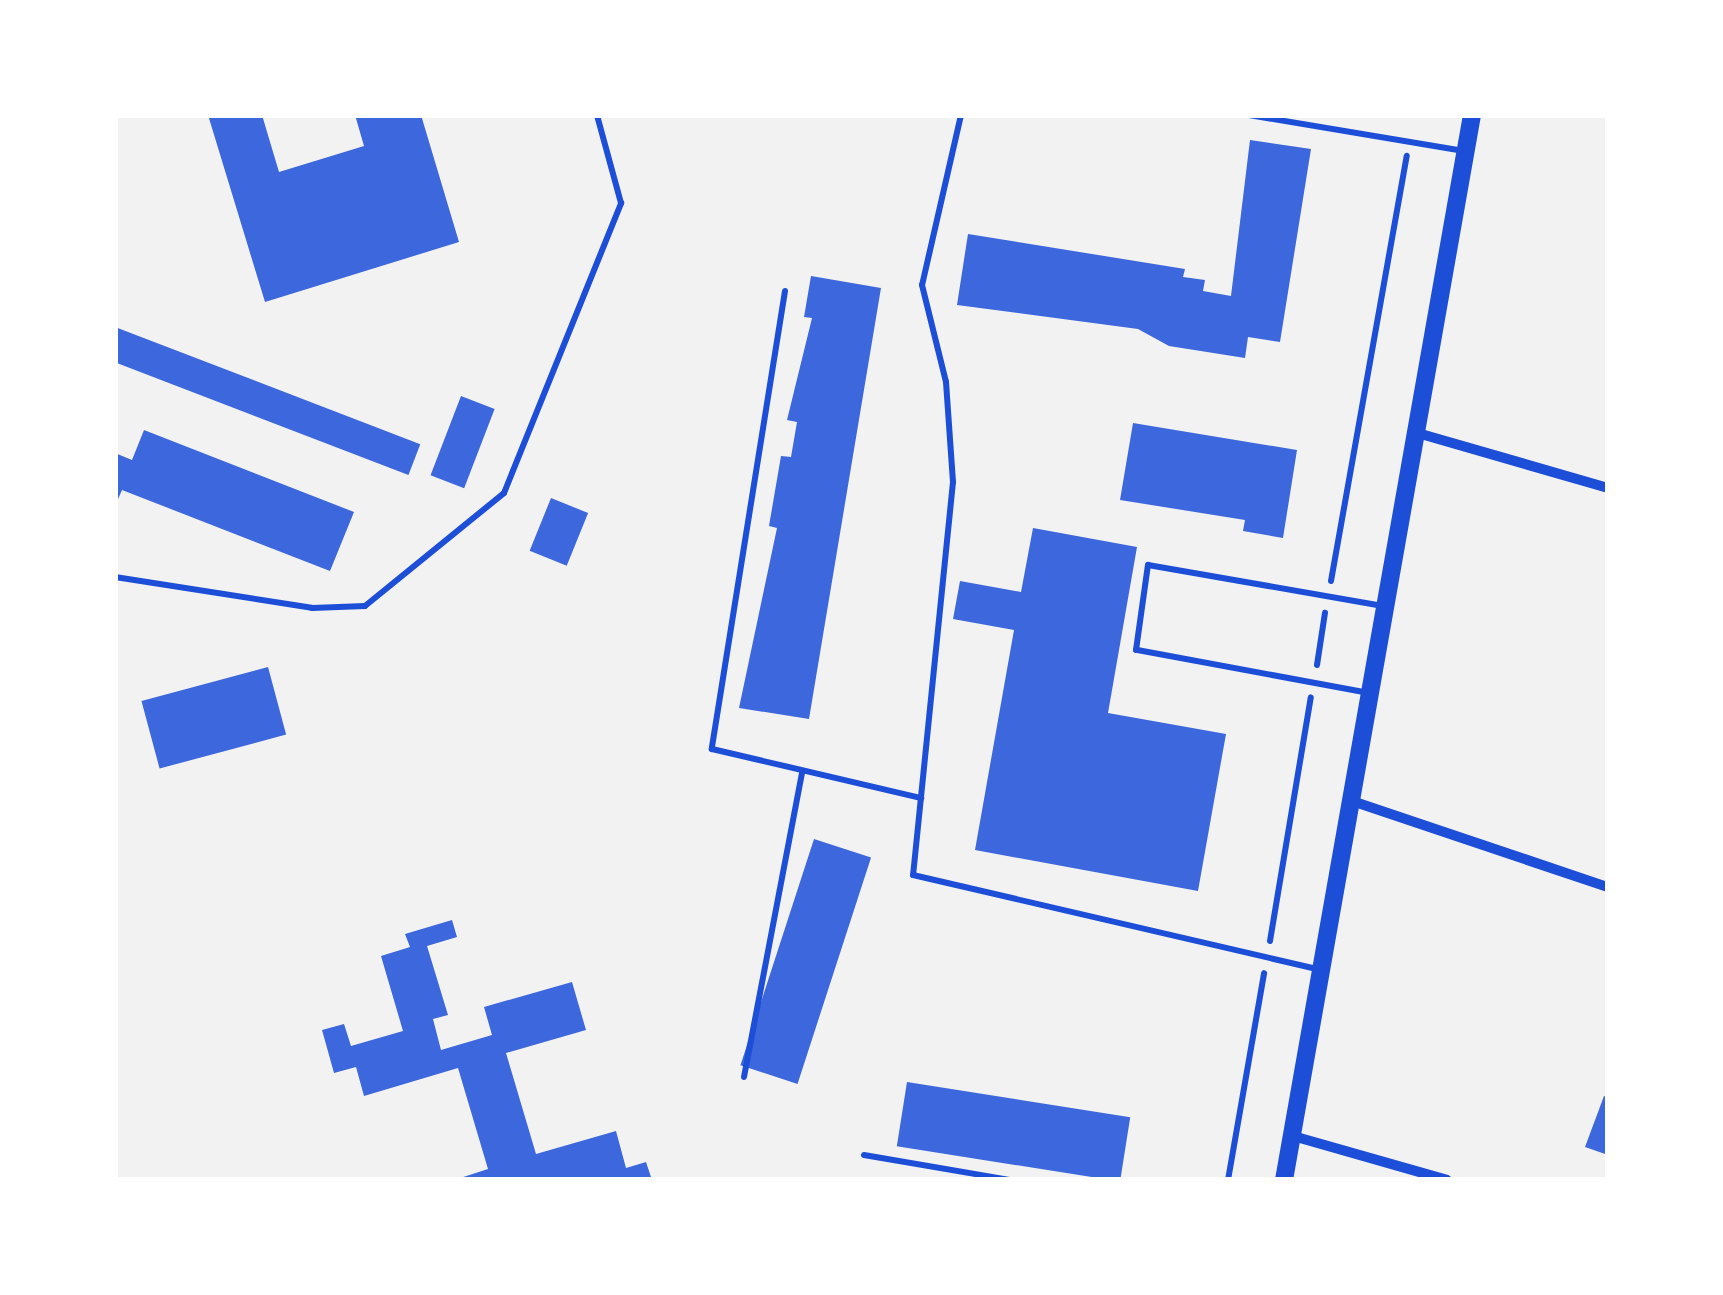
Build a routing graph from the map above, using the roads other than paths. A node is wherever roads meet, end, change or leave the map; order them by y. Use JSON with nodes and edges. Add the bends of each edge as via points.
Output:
{"nodes":[{"id":1,"x":598,"y":115,"type":"edge"},
{"id":2,"x":960,"y":115,"type":"edge"},
{"id":3,"x":1249,"y":115,"type":"edge"},
{"id":4,"x":1472,"y":115,"type":"edge"},
{"id":5,"x":1466,"y":151,"type":"junction"},
{"id":6,"x":785,"y":291,"type":"dead end"},
{"id":7,"x":1414,"y":432,"type":"junction"},
{"id":8,"x":1608,"y":488,"type":"edge"},
{"id":9,"x":115,"y":577,"type":"edge"},
{"id":10,"x":1385,"y":606,"type":"junction"},
{"id":11,"x":1370,"y":694,"type":"junction"},
{"id":12,"x":802,"y":773,"type":"junction"},
{"id":13,"x":921,"y":798,"type":"junction"},
{"id":14,"x":1352,"y":801,"type":"junction"},
{"id":15,"x":1608,"y":887,"type":"edge"},
{"id":16,"x":1322,"y":970,"type":"junction"},
{"id":17,"x":744,"y":1077,"type":"dead end"},
{"id":18,"x":1293,"y":1136,"type":"junction"},
{"id":19,"x":864,"y":1155,"type":"dead end"},
{"id":20,"x":1011,"y":1180,"type":"edge"},
{"id":21,"x":1284,"y":1180,"type":"edge"},
{"id":22,"x":1447,"y":1180,"type":"edge"}],
"edges":[{"from":1,"to":9,"type":"lane","via":[[621,203],[504,494],[366,606],[312,608]]},
{"from":2,"to":13,"type":"lane","via":[[922,285],[946,382],[954,482]]},
{"from":3,"to":5,"type":"lane"},
{"from":4,"to":5,"type":"street"},
{"from":5,"to":7,"type":"street"},
{"from":6,"to":12,"type":"lane","via":[[712,750]]},
{"from":7,"to":8,"type":"street"},
{"from":7,"to":10,"type":"street"},
{"from":10,"to":11,"type":"street"},
{"from":10,"to":11,"type":"lane","via":[[1148,565],[1136,650]]},
{"from":11,"to":14,"type":"street"},
{"from":12,"to":13,"type":"lane"},
{"from":12,"to":17,"type":"lane"},
{"from":13,"to":16,"type":"lane","via":[[913,875]]},
{"from":14,"to":15,"type":"street"},
{"from":14,"to":16,"type":"street"},
{"from":16,"to":18,"type":"street"},
{"from":18,"to":21,"type":"street"},
{"from":18,"to":22,"type":"street"},
{"from":19,"to":20,"type":"lane"}]}
